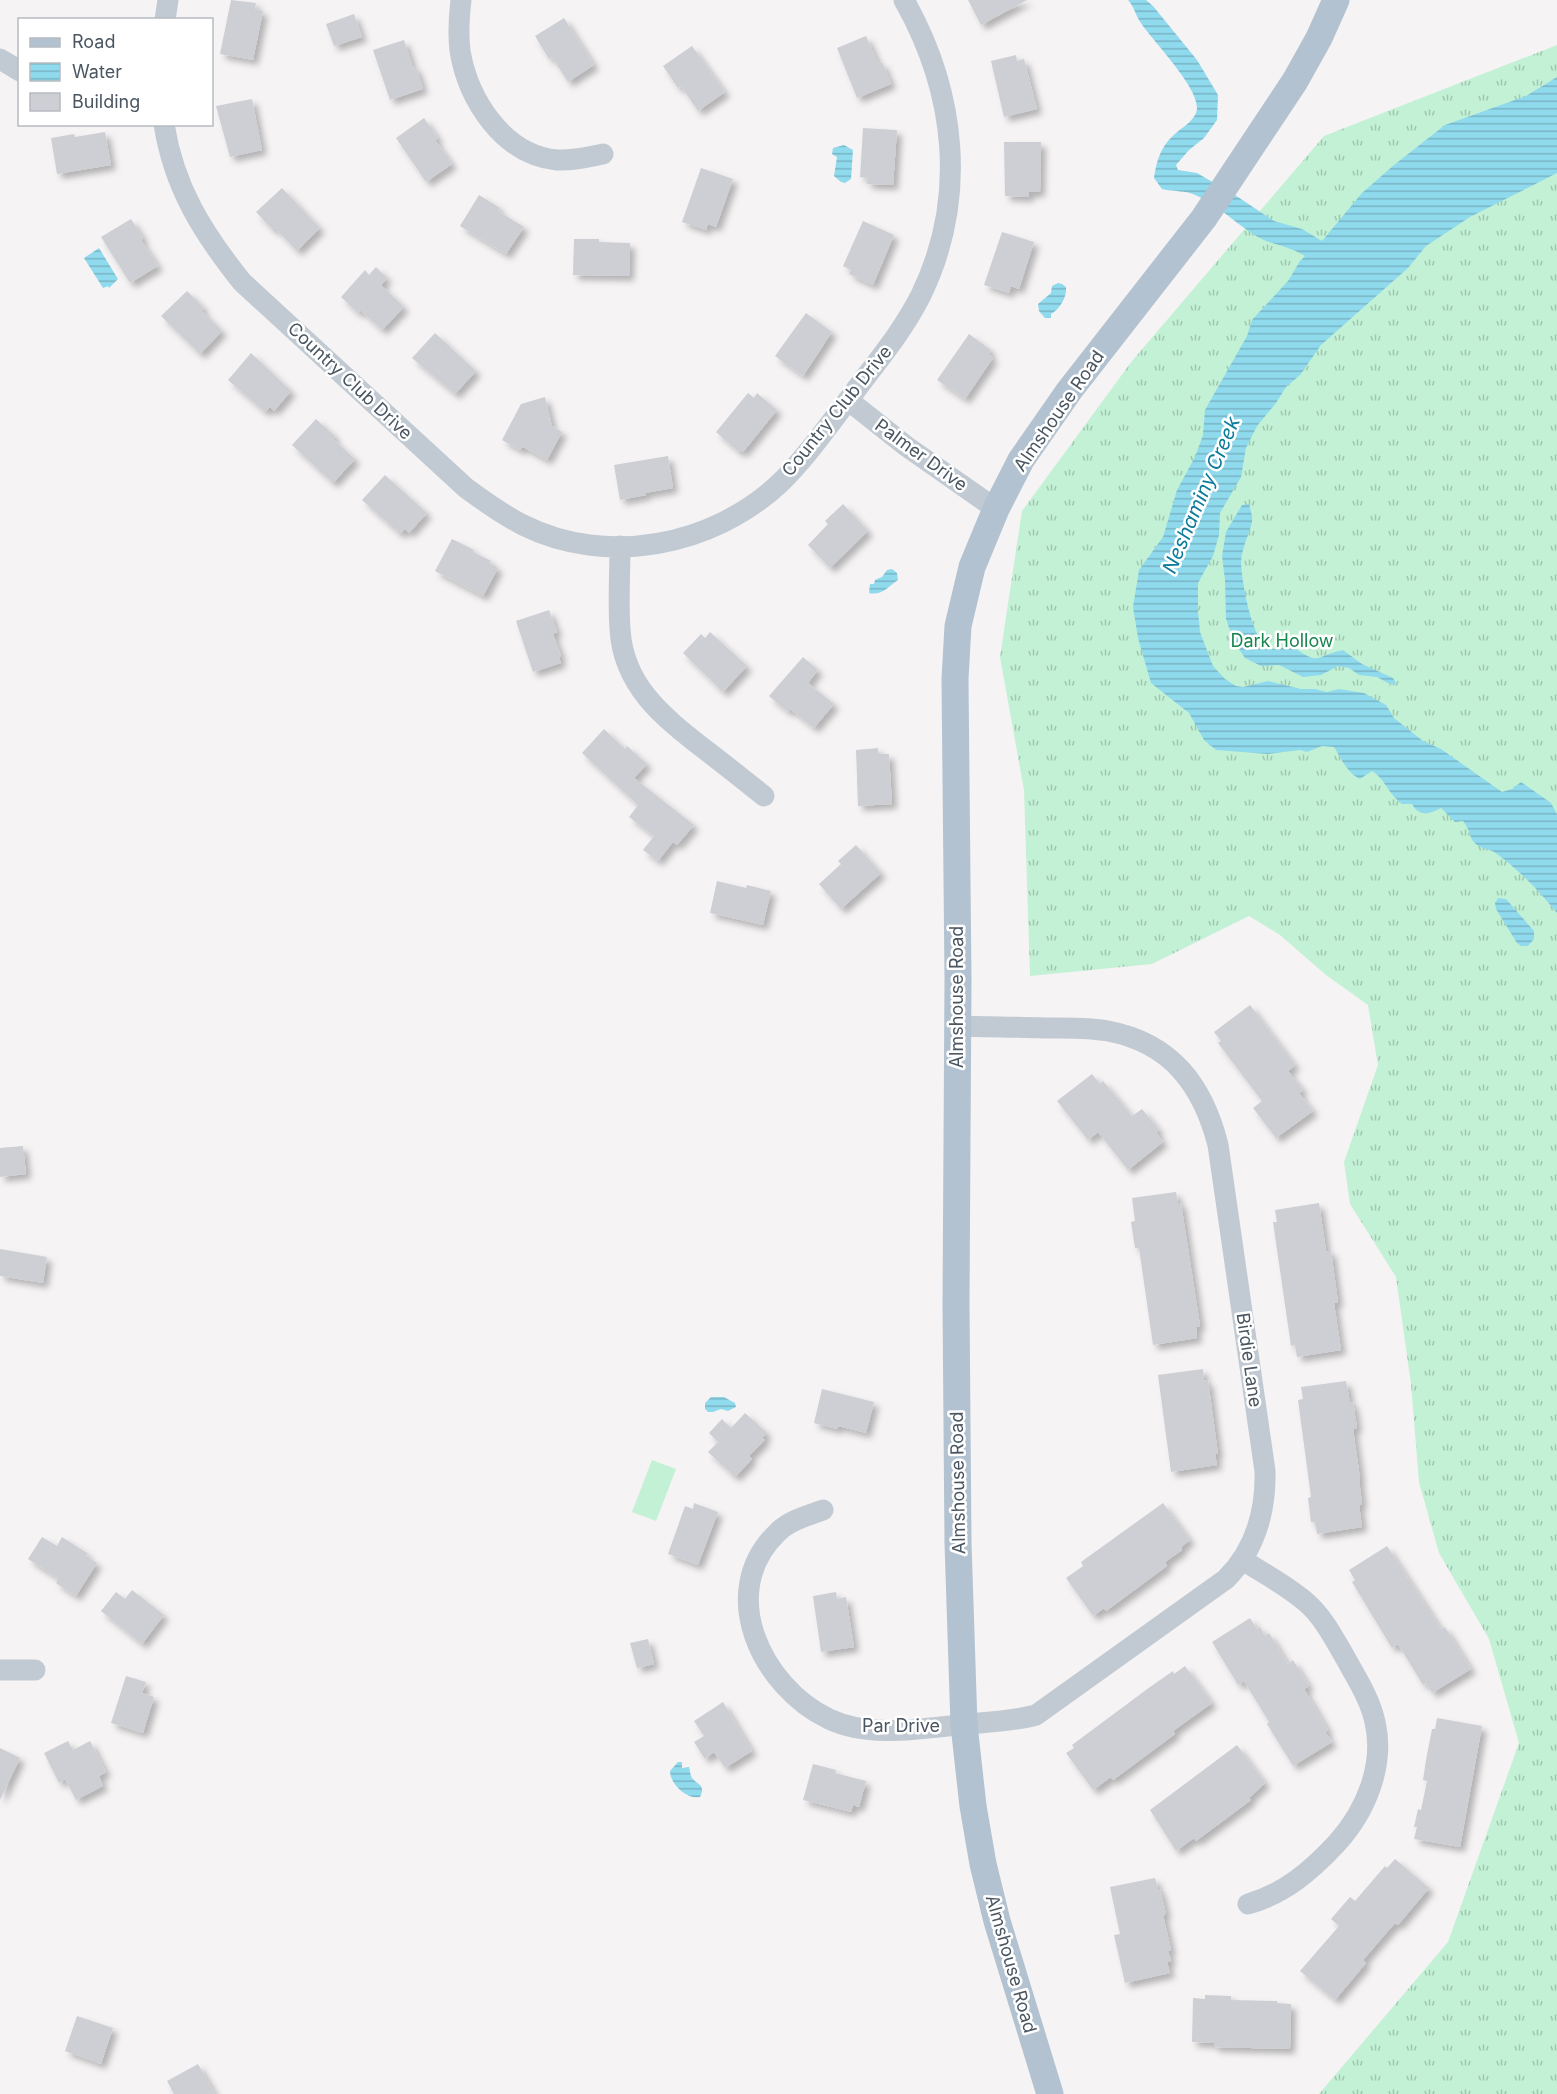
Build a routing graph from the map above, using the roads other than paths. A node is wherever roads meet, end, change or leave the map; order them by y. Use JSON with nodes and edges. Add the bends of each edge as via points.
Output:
{"nodes":[{"id":1,"x":168,"y":0,"type":"edge"},
{"id":2,"x":461,"y":0,"type":"edge"},
{"id":3,"x":904,"y":0,"type":"edge"},
{"id":4,"x":1336,"y":0,"type":"edge"},
{"id":5,"x":165,"y":18,"type":"edge"},
{"id":6,"x":0,"y":59,"type":"edge"},
{"id":7,"x":18,"y":70,"type":"edge"},
{"id":8,"x":164,"y":126,"type":"edge"},
{"id":9,"x":603,"y":153,"type":"dead end"},
{"id":10,"x":848,"y":400,"type":"junction"},
{"id":11,"x":996,"y":509,"type":"junction"},
{"id":12,"x":621,"y":546,"type":"junction"},
{"id":13,"x":764,"y":796,"type":"dead end"},
{"id":14,"x":958,"y":1026,"type":"junction"},
{"id":15,"x":823,"y":1510,"type":"dead end"},
{"id":16,"x":1243,"y":1560,"type":"junction"},
{"id":17,"x":0,"y":1670,"type":"edge"},
{"id":18,"x":35,"y":1670,"type":"dead end"},
{"id":19,"x":964,"y":1725,"type":"junction"},
{"id":20,"x":1248,"y":1904,"type":"dead end"},
{"id":21,"x":1050,"y":2094,"type":"edge"}],
"edges":[{"from":1,"to":5,"type":"street"},
{"from":2,"to":9,"type":"street","via":[[460,50],[476,100],[486,116],[507,137],[545,158],[581,159]]},
{"from":3,"to":10,"type":"street","name":"Country Club Drive","via":[[928,46],[943,92],[950,138],[948,202],[943,232],[920,295],[898,334]]},
{"from":4,"to":11,"type":"main road","name":"Almshouse Road","via":[[1295,81],[1187,240],[1069,391],[1021,460]]},
{"from":6,"to":7,"type":"street"},
{"from":8,"to":12,"type":"street","name":"Country Club Drive","via":[[167,147],[182,189],[214,248],[251,290],[466,488],[499,512],[553,537]]},
{"from":10,"to":11,"type":"street","name":"Palmer Drive"},
{"from":10,"to":12,"type":"street","name":"Country Club Drive","via":[[781,482],[757,502],[702,532],[672,541]]},
{"from":11,"to":14,"type":"main road","name":"Almshouse Road","via":[[965,591],[956,652]]},
{"from":12,"to":13,"type":"street","via":[[620,630],[632,674],[646,698],[665,718]]},
{"from":14,"to":16,"type":"street","name":"Birdie Lane","via":[[1093,1029],[1122,1034],[1151,1046],[1173,1062],[1192,1082],[1207,1108],[1218,1145],[1264,1471],[1262,1510]]},
{"from":14,"to":19,"type":"main road","name":"Almshouse Road","via":[[956,1303]]},
{"from":15,"to":19,"type":"street","name":"Par Drive","via":[[791,1522],[778,1532],[755,1564],[750,1581],[751,1623],[757,1645],[772,1671],[806,1706],[842,1724],[888,1730]]},
{"from":16,"to":19,"type":"street","name":"Birdie Lane","via":[[1219,1584],[1041,1712],[1018,1719]]},
{"from":16,"to":20,"type":"street","via":[[1298,1595],[1317,1614],[1366,1697],[1377,1741],[1376,1768],[1366,1800],[1344,1835],[1289,1886]]},
{"from":17,"to":18,"type":"street"},
{"from":19,"to":21,"type":"main road","name":"Almshouse Road","via":[[983,1864]]}]}
